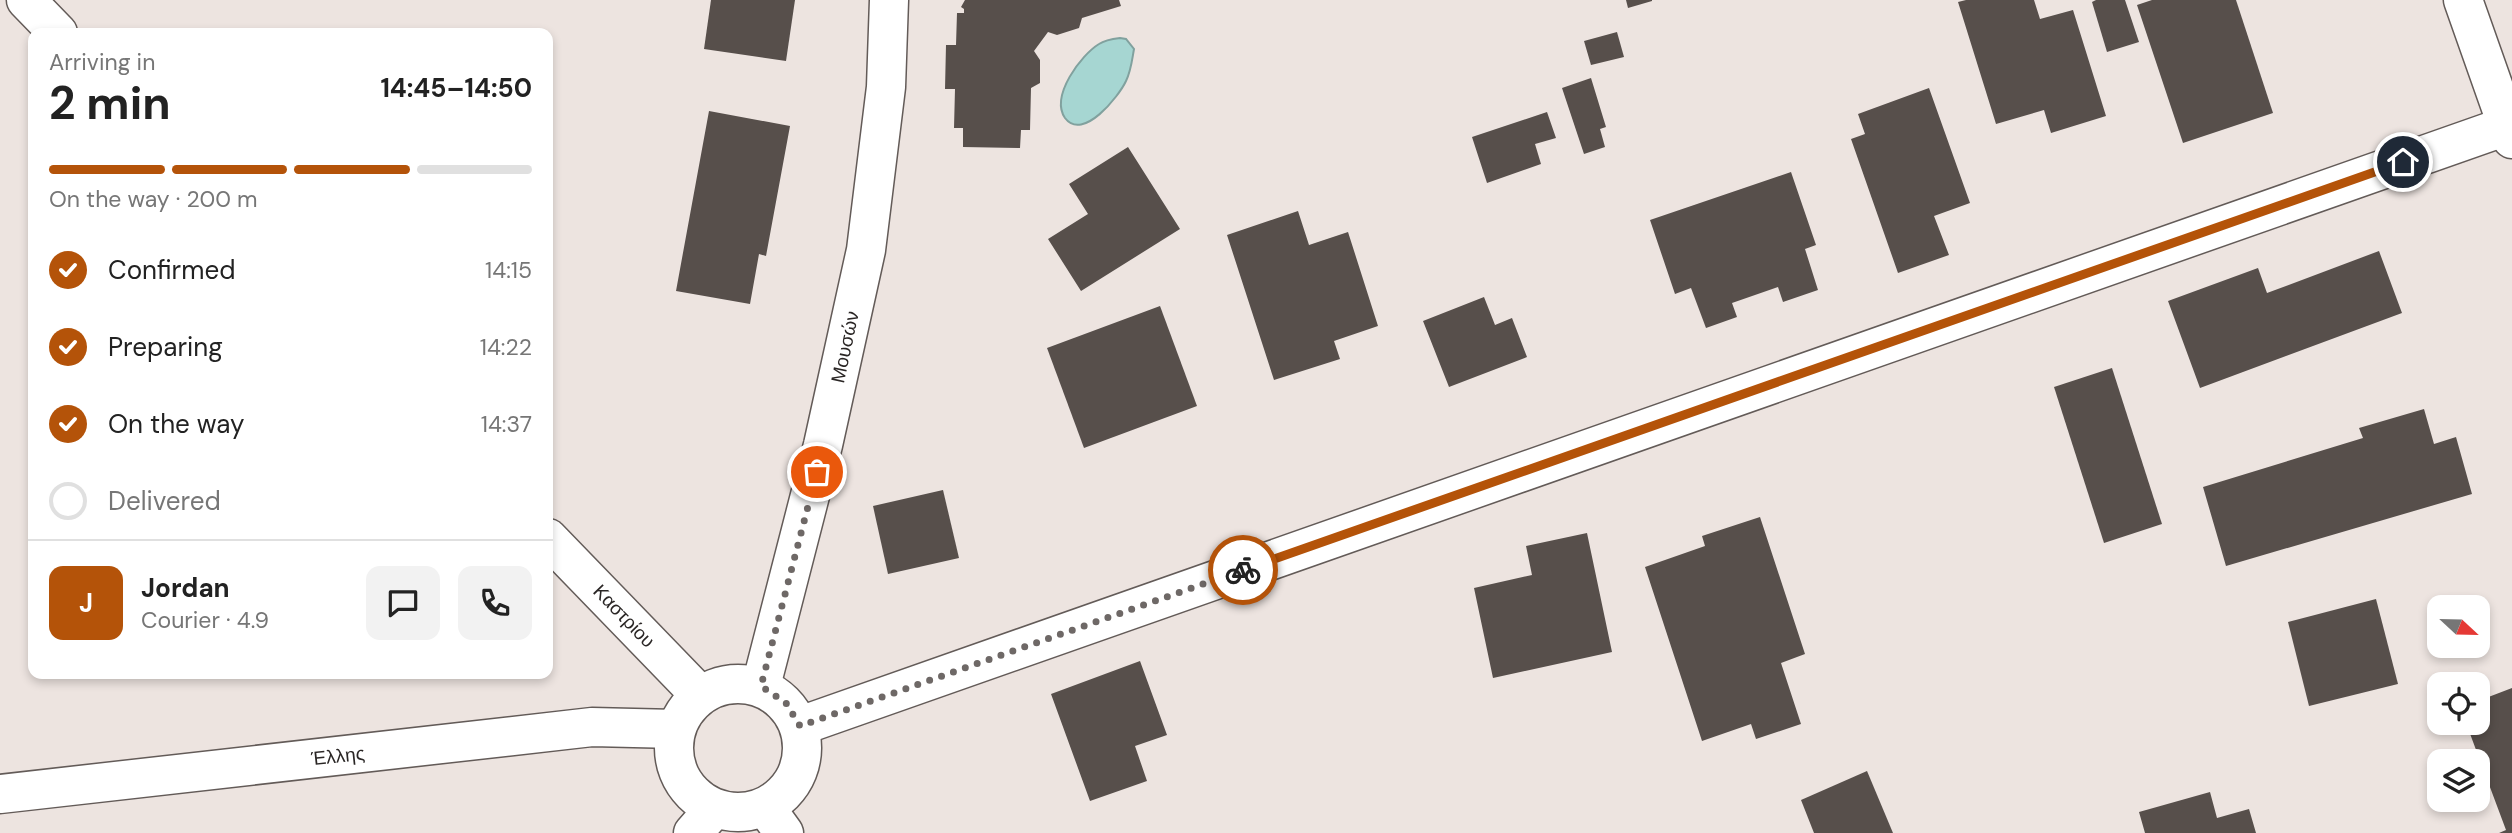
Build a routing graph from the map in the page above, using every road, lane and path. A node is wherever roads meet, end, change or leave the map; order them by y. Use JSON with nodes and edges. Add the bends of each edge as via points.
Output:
{"nodes":[{"id":1,"x":26,"y":0,"type":"edge"},
{"id":2,"x":889,"y":0,"type":"edge"},
{"id":3,"x":2463,"y":0,"type":"edge"},
{"id":4,"x":53,"y":28,"type":"edge"},
{"id":5,"x":2511,"y":129,"type":"edge"},
{"id":6,"x":553,"y":543,"type":"edge"},
{"id":7,"x":761,"y":686,"type":"junction"},
{"id":8,"x":700,"y":695,"type":"junction"},
{"id":9,"x":800,"y":726,"type":"junction"},
{"id":10,"x":676,"y":729,"type":"junction"},
{"id":11,"x":0,"y":794,"type":"edge"},
{"id":12,"x":775,"y":820,"type":"edge"},
{"id":13,"x":703,"y":821,"type":"edge"}],
"edges":[{"from":1,"to":4,"type":"street"},
{"from":2,"to":7,"type":"street","name":"Μουσών","via":[[886,87],[866,250],[824,445]]},
{"from":3,"to":5,"type":"street"},
{"from":5,"to":9,"type":"street"},
{"from":6,"to":8,"type":"street","name":"Καστρίου"},
{"from":7,"to":8,"type":"street","via":[[732,682]]},
{"from":7,"to":9,"type":"street","via":[[786,703]]},
{"from":8,"to":10,"type":"street"},
{"from":9,"to":12,"type":"street","via":[[802,758]]},
{"from":10,"to":11,"type":"street","name":"Έλλης","via":[[592,727]]},
{"from":10,"to":13,"type":"street","via":[[675,764]]},
{"from":12,"to":13,"type":"street","via":[[741,813]]}]}
